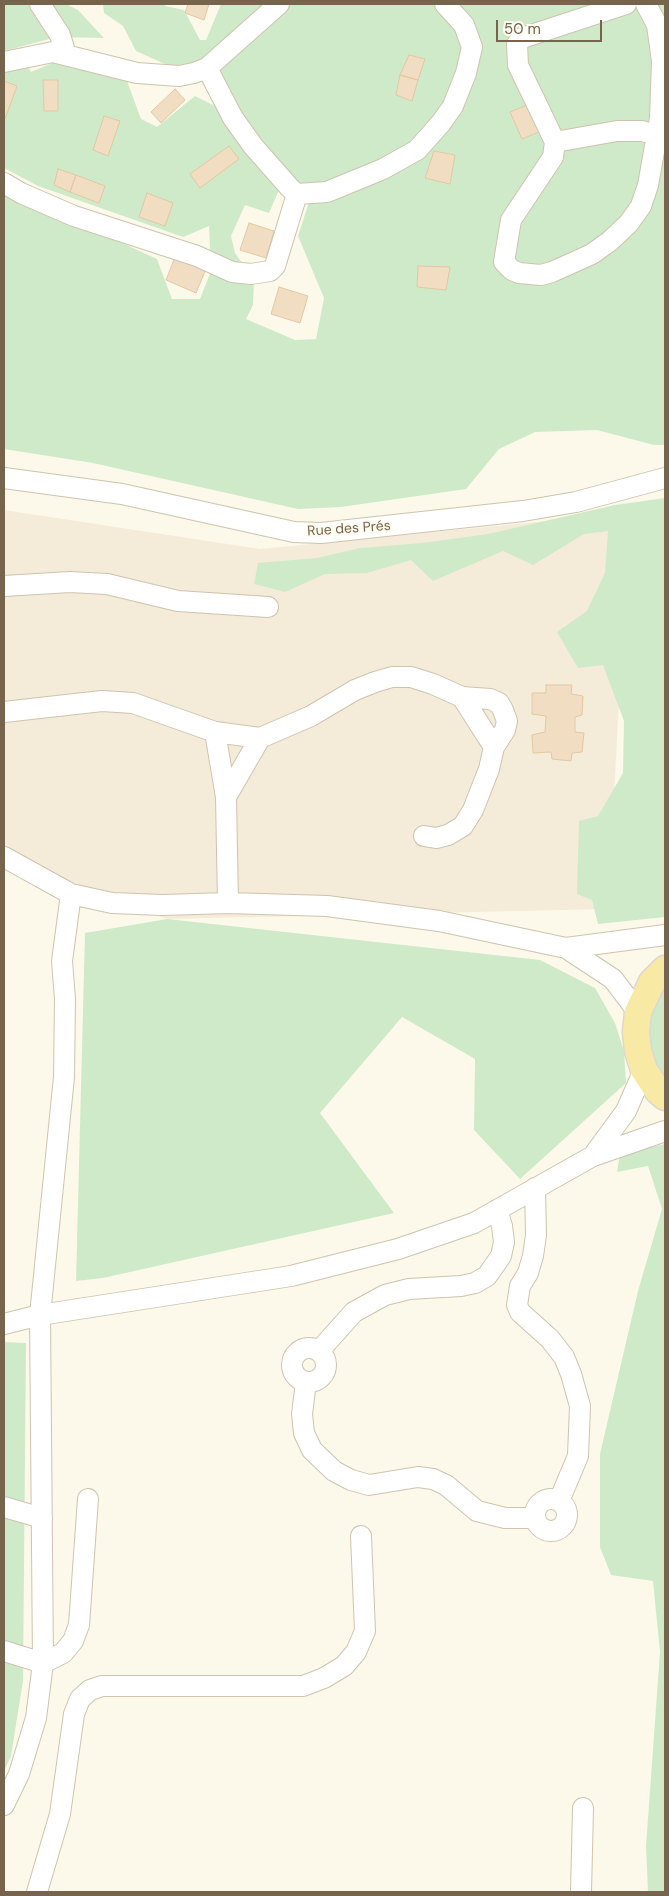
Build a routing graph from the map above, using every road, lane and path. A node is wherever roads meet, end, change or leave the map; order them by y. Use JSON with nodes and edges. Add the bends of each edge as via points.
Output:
{"nodes":[{"id":1,"x":40,"y":4,"type":"edge"},
{"id":2,"x":280,"y":4,"type":"edge"},
{"id":3,"x":445,"y":4,"type":"edge"},
{"id":4,"x":626,"y":4,"type":"edge"},
{"id":5,"x":646,"y":4,"type":"edge"},
{"id":6,"x":66,"y":55,"type":"junction"},
{"id":7,"x":4,"y":62,"type":"edge"},
{"id":8,"x":207,"y":68,"type":"junction"},
{"id":9,"x":656,"y":135,"type":"junction"},
{"id":10,"x":555,"y":142,"type":"junction"},
{"id":11,"x":4,"y":184,"type":"edge"},
{"id":12,"x":297,"y":194,"type":"junction"},
{"id":13,"x":4,"y":478,"type":"edge"},
{"id":14,"x":665,"y":478,"type":"edge"},
{"id":15,"x":4,"y":586,"type":"edge"},
{"id":16,"x":268,"y":607,"type":"dead end"},
{"id":17,"x":462,"y":696,"type":"junction"},
{"id":18,"x":4,"y":712,"type":"edge"},
{"id":19,"x":215,"y":732,"type":"junction"},
{"id":20,"x":260,"y":738,"type":"junction"},
{"id":21,"x":494,"y":747,"type":"junction"},
{"id":22,"x":226,"y":797,"type":"junction"},
{"id":23,"x":424,"y":836,"type":"dead end"},
{"id":24,"x":4,"y":858,"type":"edge"},
{"id":25,"x":71,"y":894,"type":"junction"},
{"id":26,"x":228,"y":902,"type":"junction"},
{"id":27,"x":665,"y":935,"type":"edge"},
{"id":28,"x":566,"y":948,"type":"junction"},
{"id":29,"x":665,"y":969,"type":"edge"},
{"id":30,"x":638,"y":1012,"type":"junction"},
{"id":31,"x":644,"y":1070,"type":"junction"},
{"id":32,"x":665,"y":1097,"type":"edge"},
{"id":33,"x":665,"y":1131,"type":"edge"},
{"id":34,"x":592,"y":1156,"type":"junction"},
{"id":35,"x":535,"y":1188,"type":"junction"},
{"id":36,"x":497,"y":1210,"type":"junction"},
{"id":37,"x":484,"y":1278,"type":"junction"},
{"id":38,"x":518,"y":1296,"type":"junction"},
{"id":39,"x":40,"y":1315,"type":"junction"},
{"id":40,"x":4,"y":1324,"type":"edge"},
{"id":41,"x":88,"y":1500,"type":"dead end"},
{"id":42,"x":4,"y":1508,"type":"edge"},
{"id":43,"x":42,"y":1518,"type":"junction"},
{"id":44,"x":361,"y":1536,"type":"dead end"},
{"id":45,"x":4,"y":1651,"type":"edge"},
{"id":46,"x":43,"y":1663,"type":"junction"},
{"id":47,"x":11,"y":1772,"type":"edge"},
{"id":48,"x":4,"y":1805,"type":"edge"},
{"id":49,"x":584,"y":1808,"type":"dead end"},
{"id":50,"x":37,"y":1892,"type":"edge"},
{"id":51,"x":582,"y":1892,"type":"edge"}],
"edges":[{"from":1,"to":6,"type":"street","via":[[60,35]]},
{"from":2,"to":8,"type":"street"},
{"from":3,"to":12,"type":"street","via":[[464,25],[472,48],[458,94],[441,123],[417,150],[383,169],[336,189]]},
{"from":4,"to":10,"type":"street","via":[[522,38],[517,44],[521,73]]},
{"from":5,"to":9,"type":"street","via":[[657,25],[662,61]]},
{"from":6,"to":7,"type":"street","via":[[53,52]]},
{"from":6,"to":8,"type":"street","via":[[137,73],[179,76]]},
{"from":8,"to":12,"type":"street","via":[[233,118],[276,174]]},
{"from":9,"to":10,"type":"street","via":[[617,130]]},
{"from":9,"to":10,"type":"street","via":[[648,185],[641,206],[629,223],[592,254],[568,265],[541,275],[519,273],[504,262],[511,220],[553,157]]},
{"from":11,"to":12,"type":"street","via":[[74,216],[196,256],[232,272],[251,274],[265,272],[275,266]]},
{"from":13,"to":14,"type":"street","name":"Rue des Prés","via":[[122,494],[294,532],[321,533],[523,511],[576,502]]},
{"from":15,"to":16,"type":"street","via":[[70,582],[107,584],[178,601]]},
{"from":17,"to":20,"type":"street","via":[[411,677],[392,677],[355,690],[311,716]]},
{"from":17,"to":21,"type":"street"},
{"from":17,"to":21,"type":"street","via":[[499,703],[507,721]]},
{"from":18,"to":19,"type":"street","via":[[102,701],[133,703]]},
{"from":19,"to":20,"type":"street"},
{"from":19,"to":22,"type":"street"},
{"from":20,"to":22,"type":"street"},
{"from":21,"to":23,"type":"street","via":[[489,770],[463,826],[448,835]]},
{"from":22,"to":26,"type":"street"},
{"from":24,"to":25,"type":"street"},
{"from":25,"to":26,"type":"street","via":[[112,902]]},
{"from":25,"to":39,"type":"street","via":[[62,961],[64,1077]]},
{"from":26,"to":28,"type":"street","via":[[382,912]]},
{"from":27,"to":28,"type":"street"},
{"from":28,"to":30,"type":"street","via":[[612,979]]},
{"from":29,"to":30,"type":"main road","via":[[652,982]]},
{"from":30,"to":31,"type":"main road","via":[[638,1052]]},
{"from":31,"to":32,"type":"main road"},
{"from":31,"to":34,"type":"street","via":[[626,1111]]},
{"from":33,"to":34,"type":"street"},
{"from":34,"to":35,"type":"street"},
{"from":35,"to":36,"type":"street"},
{"from":35,"to":38,"type":"street","via":[[533,1256]]},
{"from":36,"to":37,"type":"street","via":[[502,1226],[503,1249],[495,1267]]},
{"from":36,"to":39,"type":"street","via":[[474,1223],[360,1260],[291,1276]]},
{"from":37,"to":38,"type":"street","via":[[506,1285]]},
{"from":37,"to":38,"type":"street","via":[[461,1286],[409,1289],[385,1295],[354,1312],[319,1351],[326,1360],[325,1372],[318,1380],[306,1382],[302,1414],[304,1433],[312,1450],[334,1471],[369,1485],[418,1476],[433,1479],[446,1485],[477,1511],[505,1518],[535,1518],[543,1529],[554,1531],[563,1526],[567,1515],[559,1501],[578,1456],[580,1406],[564,1357],[550,1338],[520,1312]]},
{"from":39,"to":40,"type":"street"},
{"from":39,"to":43,"type":"street"},
{"from":41,"to":46,"type":"street","via":[[79,1625],[73,1641],[63,1653]]},
{"from":42,"to":43,"type":"street"},
{"from":43,"to":46,"type":"street"},
{"from":44,"to":50,"type":"street","via":[[365,1632],[356,1652],[344,1666],[324,1678],[303,1686],[102,1686],[90,1690],[80,1699],[74,1714],[60,1814]]},
{"from":45,"to":46,"type":"street"},
{"from":46,"to":47,"type":"street","via":[[36,1718]]},
{"from":47,"to":48,"type":"street"},
{"from":49,"to":51,"type":"street"}]}
